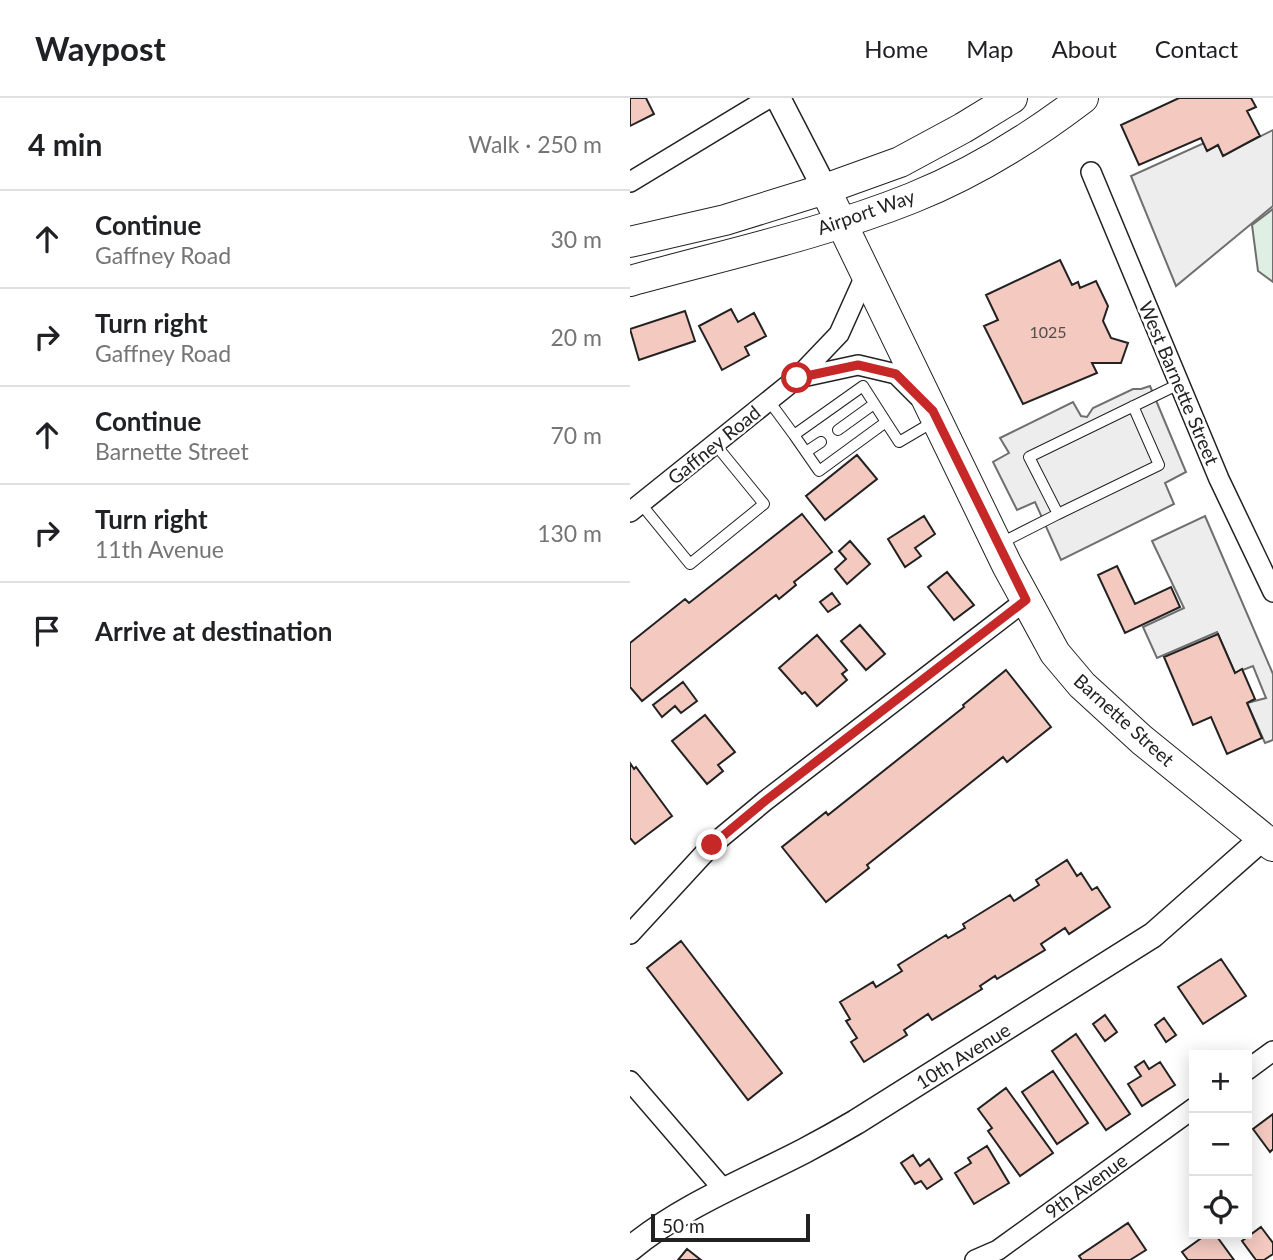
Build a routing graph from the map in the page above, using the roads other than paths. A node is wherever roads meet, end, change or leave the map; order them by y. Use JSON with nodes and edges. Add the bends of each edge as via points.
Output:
{"nodes":[{"id":1,"x":769,"y":98,"type":"edge"},
{"id":2,"x":778,"y":98,"type":"edge"},
{"id":3,"x":1012,"y":98,"type":"edge"},
{"id":4,"x":1083,"y":98,"type":"edge"},
{"id":5,"x":1091,"y":172,"type":"dead end"},
{"id":6,"x":630,"y":182,"type":"edge"},
{"id":7,"x":825,"y":189,"type":"junction"},
{"id":8,"x":841,"y":222,"type":"junction"},
{"id":9,"x":630,"y":242,"type":"edge"},
{"id":10,"x":866,"y":274,"type":"junction"},
{"id":11,"x":630,"y":281,"type":"edge"},
{"id":12,"x":797,"y":378,"type":"junction"},
{"id":13,"x":1180,"y":384,"type":"junction"},
{"id":14,"x":769,"y":401,"type":"junction"},
{"id":15,"x":874,"y":404,"type":"junction"},
{"id":16,"x":1133,"y":406,"type":"junction"},
{"id":17,"x":935,"y":416,"type":"junction"},
{"id":18,"x":886,"y":422,"type":"junction"},
{"id":19,"x":838,"y":430,"type":"dead end"},
{"id":20,"x":794,"y":435,"type":"junction"},
{"id":21,"x":821,"y":442,"type":"dead end"},
{"id":22,"x":715,"y":444,"type":"junction"},
{"id":23,"x":806,"y":452,"type":"junction"},
{"id":24,"x":635,"y":508,"type":"edge"},
{"id":25,"x":1058,"y":514,"type":"junction"},
{"id":26,"x":997,"y":545,"type":"junction"},
{"id":27,"x":1273,"y":592,"type":"edge"},
{"id":28,"x":1026,"y":600,"type":"junction"},
{"id":29,"x":1270,"y":837,"type":"edge"},
{"id":30,"x":630,"y":934,"type":"edge"},
{"id":31,"x":1273,"y":1051,"type":"edge"},
{"id":32,"x":1252,"y":1066,"type":"edge"},
{"id":33,"x":630,"y":1081,"type":"edge"},
{"id":34,"x":1189,"y":1112,"type":"edge"},
{"id":35,"x":724,"y":1190,"type":"junction"},
{"id":36,"x":630,"y":1249,"type":"edge"},
{"id":37,"x":975,"y":1260,"type":"edge"}],
"edges":[{"from":1,"to":6,"type":"street"},
{"from":2,"to":7,"type":"street"},
{"from":3,"to":7,"type":"main road","name":"Airport Way","via":[[900,162]]},
{"from":4,"to":8,"type":"main road","name":"Airport Way","via":[[979,165],[913,197]]},
{"from":5,"to":13,"type":"street","name":"West Barnette Street"},
{"from":7,"to":8,"type":"main road","name":"Barnette Street"},
{"from":7,"to":9,"type":"main road","name":"Airport Way","via":[[725,220]]},
{"from":8,"to":10,"type":"main road","name":"Barnette Street"},
{"from":8,"to":11,"type":"main road","name":"Airport Way"},
{"from":10,"to":12,"type":"street","name":"Gaffney Road","via":[[839,334]]},
{"from":10,"to":17,"type":"main road","name":"Barnette Street"},
{"from":12,"to":14,"type":"street","name":"Gaffney Road"},
{"from":12,"to":17,"type":"street","name":"Gaffney Road","via":[[858,365],[896,374]]},
{"from":13,"to":16,"type":"lane"},
{"from":13,"to":27,"type":"street","name":"West Barnette Street"},
{"from":14,"to":20,"type":"lane"},
{"from":14,"to":22,"type":"street","name":"Gaffney Road"},
{"from":15,"to":18,"type":"lane"},
{"from":15,"to":19,"type":"lane"},
{"from":15,"to":20,"type":"lane","via":[[863,386]]},
{"from":16,"to":25,"type":"lane","via":[[1159,465]]},
{"from":16,"to":25,"type":"lane","via":[[1029,457]]},
{"from":17,"to":18,"type":"lane","via":[[900,442]]},
{"from":17,"to":26,"type":"main road","name":"Barnette Street"},
{"from":18,"to":23,"type":"lane","via":[[819,471]]},
{"from":20,"to":23,"type":"lane"},
{"from":21,"to":23,"type":"lane"},
{"from":22,"to":24,"type":"street","name":"Gaffney Road"},
{"from":22,"to":24,"type":"lane","via":[[764,504],[690,564]]},
{"from":25,"to":26,"type":"lane"},
{"from":26,"to":28,"type":"main road","name":"Barnette Street"},
{"from":28,"to":29,"type":"main road","name":"Barnette Street","via":[[1055,653],[1082,685],[1142,740]]},
{"from":28,"to":30,"type":"street","via":[[712,845]]},
{"from":29,"to":35,"type":"street","name":"10th Avenue","via":[[1153,935],[856,1122]]},
{"from":31,"to":32,"type":"street"},
{"from":33,"to":35,"type":"street"},
{"from":34,"to":37,"type":"street","name":"9th Avenue","via":[[998,1250]]},
{"from":35,"to":36,"type":"street","name":"10th Avenue"}]}
